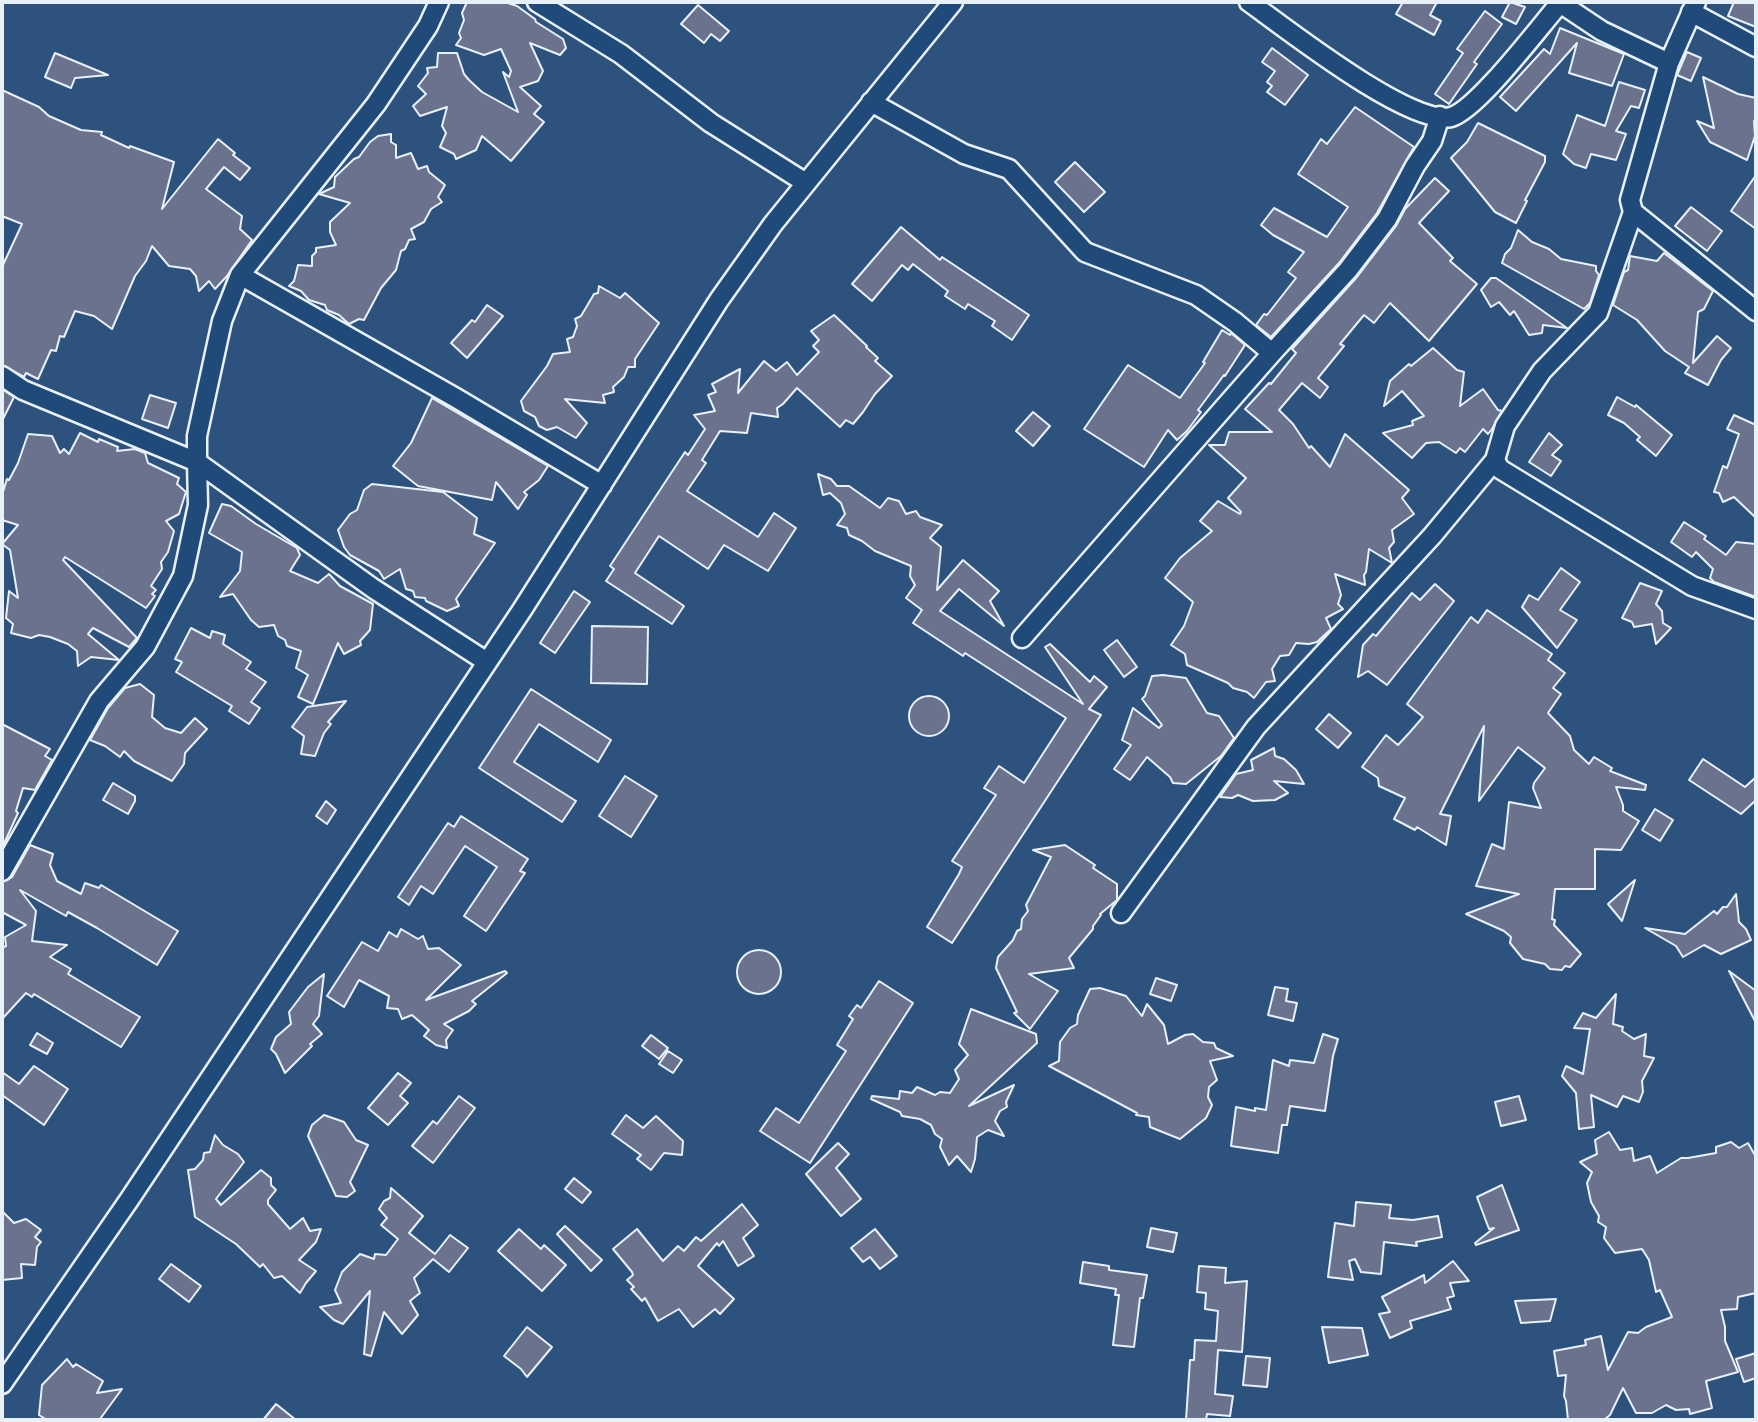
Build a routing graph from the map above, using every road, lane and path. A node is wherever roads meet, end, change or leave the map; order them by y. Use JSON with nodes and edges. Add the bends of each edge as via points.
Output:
{"nodes":[{"id":1,"x":439,"y":2,"type":"edge"},
{"id":2,"x":537,"y":2,"type":"edge"},
{"id":3,"x":953,"y":2,"type":"edge"},
{"id":4,"x":1249,"y":2,"type":"edge"},
{"id":5,"x":1560,"y":2,"type":"edge"},
{"id":6,"x":1693,"y":7,"type":"edge"},
{"id":7,"x":1756,"y":47,"type":"edge"},
{"id":8,"x":1669,"y":63,"type":"junction"},
{"id":9,"x":870,"y":102,"type":"junction"},
{"id":10,"x":1440,"y":116,"type":"junction"},
{"id":11,"x":806,"y":183,"type":"junction"},
{"id":12,"x":1633,"y":212,"type":"junction"},
{"id":13,"x":240,"y":275,"type":"junction"},
{"id":14,"x":1753,"y":302,"type":"edge"},
{"id":15,"x":1272,"y":353,"type":"junction"},
{"id":16,"x":2,"y":376,"type":"edge"},
{"id":17,"x":1495,"y":460,"type":"junction"},
{"id":18,"x":197,"y":462,"type":"junction"},
{"id":19,"x":602,"y":485,"type":"junction"},
{"id":20,"x":1756,"y":609,"type":"edge"},
{"id":21,"x":1022,"y":638,"type":"dead end"},
{"id":22,"x":487,"y":662,"type":"junction"},
{"id":23,"x":2,"y":871,"type":"edge"},
{"id":24,"x":1121,"y":912,"type":"dead end"},
{"id":25,"x":2,"y":1384,"type":"edge"}],
"edges":[{"from":1,"to":13,"type":"street","via":[[376,104]]},
{"from":2,"to":11,"type":"street","via":[[621,54],[712,123]]},
{"from":3,"to":9,"type":"street"},
{"from":4,"to":10,"type":"street","via":[[1401,104]]},
{"from":5,"to":8,"type":"street","via":[[1602,31]]},
{"from":5,"to":10,"type":"street","via":[[1477,101],[1450,117]]},
{"from":6,"to":7,"type":"street"},
{"from":6,"to":8,"type":"street"},
{"from":8,"to":12,"type":"street","via":[[1630,200]]},
{"from":9,"to":11,"type":"street"},
{"from":9,"to":15,"type":"street","via":[[964,155],[1009,169],[1085,252],[1196,295]]},
{"from":10,"to":15,"type":"street","via":[[1432,141],[1387,219],[1348,270]]},
{"from":11,"to":19,"type":"street","via":[[719,300]]},
{"from":12,"to":14,"type":"street"},
{"from":12,"to":17,"type":"street","via":[[1598,313],[1542,371],[1506,426]]},
{"from":13,"to":18,"type":"street","via":[[222,321],[197,436]]},
{"from":13,"to":19,"type":"street"},
{"from":15,"to":21,"type":"street"},
{"from":16,"to":18,"type":"street","via":[[23,390]]},
{"from":17,"to":20,"type":"street","via":[[1500,469],[1692,586]]},
{"from":17,"to":24,"type":"street","via":[[1432,536],[1256,727]]},
{"from":18,"to":22,"type":"street","via":[[374,589]]},
{"from":18,"to":23,"type":"street","via":[[198,505],[183,576],[145,647],[99,701]]},
{"from":19,"to":22,"type":"street"},
{"from":22,"to":25,"type":"street"}]}
